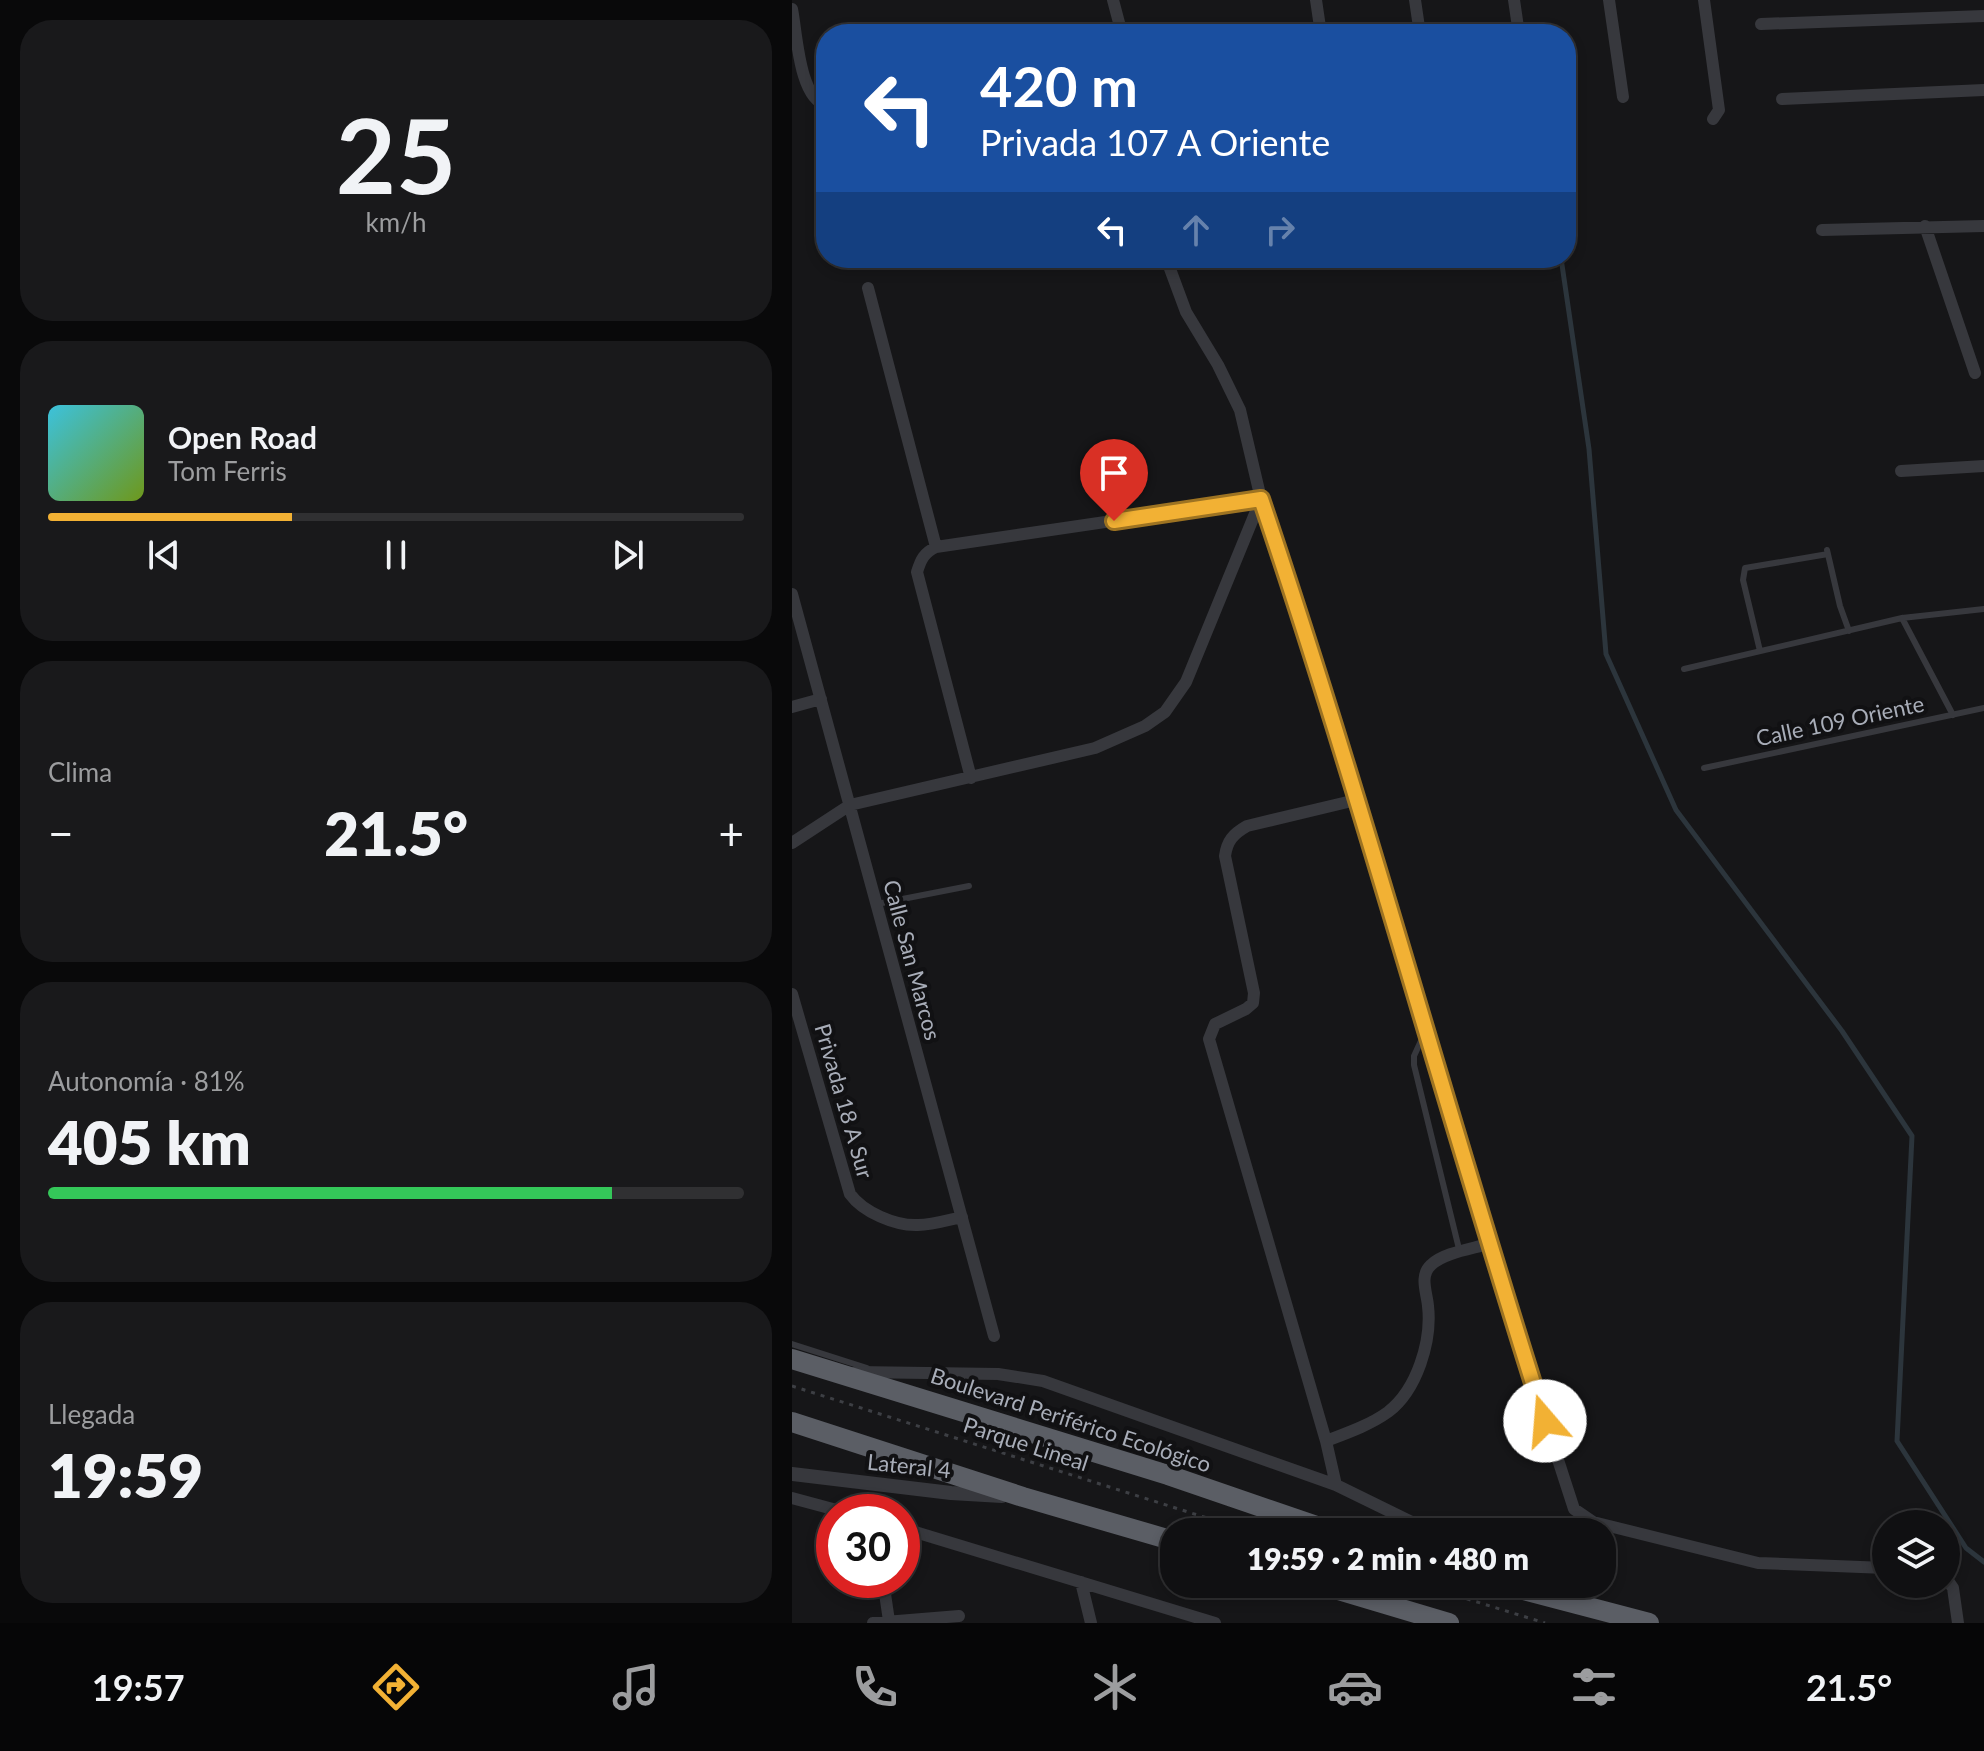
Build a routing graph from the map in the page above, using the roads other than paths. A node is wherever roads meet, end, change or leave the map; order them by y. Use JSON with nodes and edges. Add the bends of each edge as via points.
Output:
{"nodes":[{"id":1,"x":1113,"y":0,"type":"edge"},
{"id":2,"x":1316,"y":0,"type":"edge"},
{"id":3,"x":1415,"y":0,"type":"edge"},
{"id":4,"x":1514,"y":0,"type":"edge"},
{"id":5,"x":1609,"y":0,"type":"edge"},
{"id":6,"x":1704,"y":0,"type":"edge"},
{"id":7,"x":792,"y":9,"type":"edge"},
{"id":8,"x":1984,"y":16,"type":"edge"},
{"id":9,"x":1119,"y":24,"type":"edge"},
{"id":10,"x":1320,"y":24,"type":"edge"},
{"id":11,"x":1419,"y":24,"type":"edge"},
{"id":12,"x":1518,"y":24,"type":"edge"},
{"id":13,"x":1761,"y":24,"type":"dead end"},
{"id":14,"x":1984,"y":90,"type":"edge"},
{"id":15,"x":1623,"y":97,"type":"dead end"},
{"id":16,"x":1782,"y":99,"type":"dead end"},
{"id":17,"x":816,"y":100,"type":"edge"},
{"id":18,"x":1713,"y":119,"type":"dead end"},
{"id":19,"x":1925,"y":226,"type":"junction"},
{"id":20,"x":1984,"y":226,"type":"edge"},
{"id":21,"x":1822,"y":230,"type":"dead end"},
{"id":22,"x":1170,"y":268,"type":"edge"},
{"id":23,"x":868,"y":288,"type":"dead end"},
{"id":24,"x":1975,"y":373,"type":"dead end"},
{"id":25,"x":1984,"y":466,"type":"edge"},
{"id":26,"x":1901,"y":471,"type":"dead end"},
{"id":27,"x":1261,"y":499,"type":"junction"},
{"id":28,"x":936,"y":547,"type":"junction"},
{"id":29,"x":792,"y":594,"type":"edge"},
{"id":30,"x":1984,"y":609,"type":"edge"},
{"id":31,"x":1902,"y":618,"type":"junction"},
{"id":32,"x":1849,"y":631,"type":"junction"},
{"id":33,"x":1760,"y":651,"type":"junction"},
{"id":34,"x":1684,"y":669,"type":"dead end"},
{"id":35,"x":821,"y":699,"type":"junction"},
{"id":36,"x":792,"y":707,"type":"edge"},
{"id":37,"x":1984,"y":708,"type":"edge"},
{"id":38,"x":1953,"y":715,"type":"junction"},
{"id":39,"x":1704,"y":768,"type":"dead end"},
{"id":40,"x":971,"y":778,"type":"junction"},
{"id":41,"x":1356,"y":800,"type":"junction"},
{"id":42,"x":850,"y":805,"type":"junction"},
{"id":43,"x":792,"y":843,"type":"edge"},
{"id":44,"x":969,"y":886,"type":"dead end"},
{"id":45,"x":877,"y":904,"type":"junction"},
{"id":46,"x":792,"y":994,"type":"edge"},
{"id":47,"x":1425,"y":1032,"type":"junction"},
{"id":48,"x":962,"y":1217,"type":"junction"},
{"id":49,"x":1488,"y":1244,"type":"junction"},
{"id":50,"x":1460,"y":1253,"type":"junction"},
{"id":51,"x":994,"y":1336,"type":"dead end"},
{"id":52,"x":792,"y":1344,"type":"edge"},
{"id":53,"x":792,"y":1359,"type":"edge"},
{"id":54,"x":838,"y":1372,"type":"junction"},
{"id":55,"x":882,"y":1373,"type":"junction"},
{"id":56,"x":792,"y":1422,"type":"edge"},
{"id":57,"x":1326,"y":1441,"type":"junction"},
{"id":58,"x":792,"y":1474,"type":"edge"},
{"id":59,"x":1336,"y":1485,"type":"junction"},
{"id":60,"x":1023,"y":1497,"type":"junction"},
{"id":61,"x":792,"y":1498,"type":"edge"},
{"id":62,"x":816,"y":1504,"type":"edge"},
{"id":63,"x":1293,"y":1518,"type":"edge"},
{"id":64,"x":1403,"y":1518,"type":"edge"},
{"id":65,"x":920,"y":1533,"type":"edge"},
{"id":66,"x":1160,"y":1537,"type":"edge"},
{"id":67,"x":1872,"y":1567,"type":"edge"},
{"id":68,"x":1081,"y":1582,"type":"junction"},
{"id":69,"x":886,"y":1598,"type":"edge"},
{"id":70,"x":1365,"y":1598,"type":"edge"},
{"id":71,"x":1554,"y":1598,"type":"edge"},
{"id":72,"x":1954,"y":1598,"type":"edge"},
{"id":73,"x":959,"y":1616,"type":"dead end"},
{"id":74,"x":889,"y":1621,"type":"junction"},
{"id":75,"x":873,"y":1623,"type":"edge"},
{"id":76,"x":1091,"y":1623,"type":"edge"},
{"id":77,"x":1215,"y":1623,"type":"edge"},
{"id":78,"x":1449,"y":1623,"type":"edge"},
{"id":79,"x":1649,"y":1623,"type":"edge"},
{"id":80,"x":1958,"y":1623,"type":"edge"}],
"edges":[{"from":1,"to":9,"type":"street"},
{"from":2,"to":10,"type":"street"},
{"from":3,"to":11,"type":"street"},
{"from":4,"to":12,"type":"street"},
{"from":5,"to":15,"type":"street"},
{"from":6,"to":18,"type":"street","via":[[1719,110]]},
{"from":7,"to":17,"type":"street","via":[[808,90]]},
{"from":8,"to":13,"type":"street"},
{"from":14,"to":16,"type":"street"},
{"from":19,"to":20,"type":"street"},
{"from":19,"to":21,"type":"street"},
{"from":19,"to":24,"type":"street"},
{"from":22,"to":27,"type":"street","via":[[1186,312],[1240,410]]},
{"from":23,"to":28,"type":"street"},
{"from":25,"to":26,"type":"street"},
{"from":27,"to":28,"type":"street"},
{"from":27,"to":40,"type":"street","via":[[1186,682],[1165,712],[1104,745]]},
{"from":27,"to":41,"type":"street"},
{"from":28,"to":40,"type":"street","via":[[922,558],[917,572]]},
{"from":29,"to":35,"type":"street","name":"Calle San Marcos"},
{"from":30,"to":31,"type":"lane"},
{"from":31,"to":32,"type":"lane"},
{"from":31,"to":38,"type":"lane"},
{"from":32,"to":33,"type":"lane"},
{"from":32,"to":33,"type":"lane","via":[[1828,552],[1745,568],[1743,580]]},
{"from":33,"to":34,"type":"lane"},
{"from":35,"to":36,"type":"street"},
{"from":35,"to":42,"type":"street","name":"Calle San Marcos"},
{"from":37,"to":38,"type":"lane","name":"Calle 109 Oriente"},
{"from":38,"to":39,"type":"lane","name":"Calle 109 Oriente"},
{"from":40,"to":42,"type":"street"},
{"from":41,"to":47,"type":"street"},
{"from":41,"to":57,"type":"street","via":[[1247,826],[1230,839],[1225,856],[1253,1003],[1215,1024],[1209,1039]]},
{"from":42,"to":43,"type":"street"},
{"from":42,"to":45,"type":"street","name":"Calle San Marcos"},
{"from":44,"to":45,"type":"lane"},
{"from":45,"to":48,"type":"street","name":"Calle San Marcos"},
{"from":46,"to":48,"type":"street","name":"Privada 18 A Sur","via":[[856,1202],[873,1214],[912,1226]]},
{"from":47,"to":49,"type":"street"},
{"from":47,"to":50,"type":"lane","via":[[1414,1065]]},
{"from":48,"to":51,"type":"street","name":"Calle San Marcos"},
{"from":49,"to":50,"type":"street"},
{"from":49,"to":67,"type":"street","via":[[1574,1509],[1582,1516],[1758,1563]]},
{"from":50,"to":57,"type":"street","via":[[1427,1269],[1427,1343],[1400,1400],[1388,1412]]},
{"from":52,"to":55,"type":"lane"},
{"from":53,"to":54,"type":"highway","name":"Boulevard Periférico Ecológico"},
{"from":54,"to":55,"type":"street"},
{"from":54,"to":63,"type":"highway","name":"Boulevard Periférico Ecológico"},
{"from":55,"to":59,"type":"street","via":[[998,1374],[1043,1381]]},
{"from":56,"to":60,"type":"highway"},
{"from":57,"to":59,"type":"street"},
{"from":58,"to":60,"type":"street","name":"Lateral 4"},
{"from":59,"to":64,"type":"street"},
{"from":60,"to":66,"type":"highway"},
{"from":61,"to":62,"type":"street"},
{"from":65,"to":68,"type":"street"},
{"from":68,"to":76,"type":"street"},
{"from":68,"to":77,"type":"street"},
{"from":69,"to":74,"type":"street"},
{"from":70,"to":78,"type":"highway"},
{"from":71,"to":79,"type":"highway"},
{"from":72,"to":80,"type":"street"},
{"from":73,"to":74,"type":"street"},
{"from":74,"to":75,"type":"street"}]}
